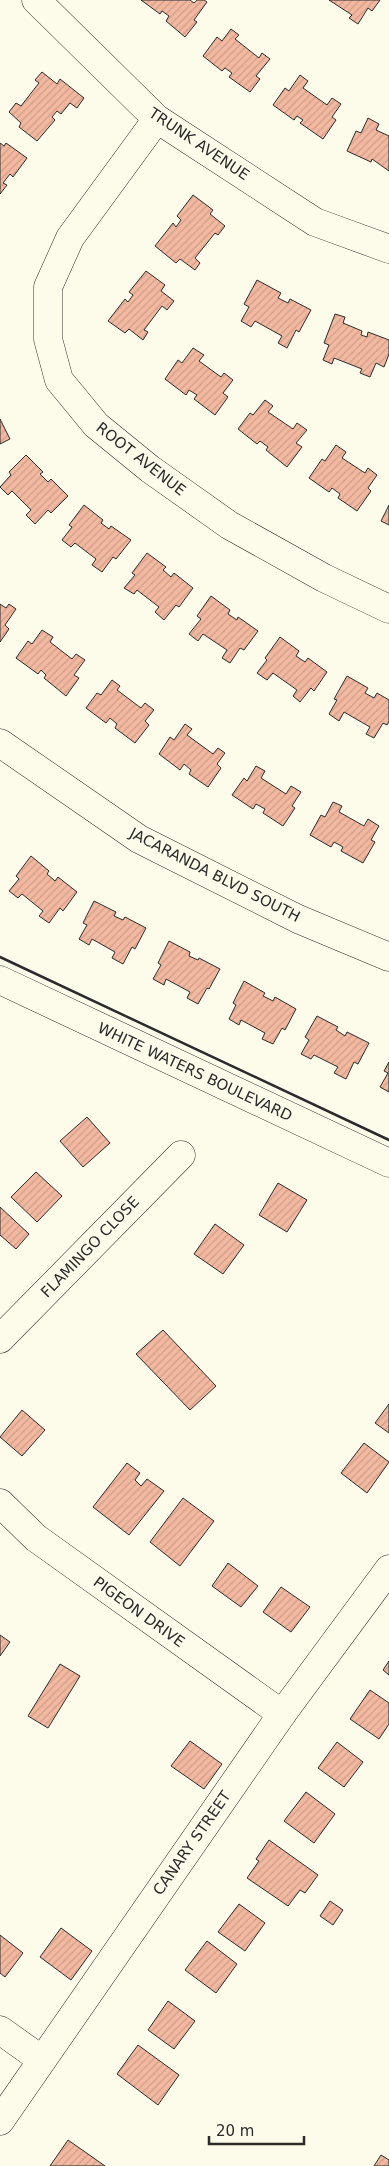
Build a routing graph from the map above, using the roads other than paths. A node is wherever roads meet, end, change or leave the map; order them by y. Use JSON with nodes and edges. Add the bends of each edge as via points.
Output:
{"nodes":[{"id":1,"x":36,"y":0,"type":"edge"},
{"id":2,"x":157,"y":119,"type":"junction"},
{"id":3,"x":389,"y":249,"type":"edge"},
{"id":4,"x":389,"y":609,"type":"edge"},
{"id":5,"x":0,"y":743,"type":"edge"},
{"id":6,"x":389,"y":957,"type":"edge"},
{"id":7,"x":0,"y":980,"type":"edge"},
{"id":8,"x":181,"y":1155,"type":"dead end"},
{"id":9,"x":389,"y":1163,"type":"edge"},
{"id":10,"x":0,"y":1339,"type":"edge"},
{"id":11,"x":0,"y":1503,"type":"edge"},
{"id":12,"x":389,"y":1569,"type":"edge"},
{"id":13,"x":282,"y":1714,"type":"junction"},
{"id":14,"x":0,"y":2030,"type":"edge"},
{"id":15,"x":42,"y":2060,"type":"junction"},
{"id":16,"x":0,"y":2120,"type":"edge"}],
"edges":[{"from":1,"to":2,"type":"street","name":"TRUNK AVENUE"},
{"from":2,"to":3,"type":"street","name":"TRUNK AVENUE","via":[[315,222]]},
{"from":2,"to":4,"type":"street","name":"ROOT AVENUE","via":[[70,238],[48,287],[48,339],[59,380],[96,425],[150,469],[229,525],[324,578]]},
{"from":5,"to":6,"type":"street","name":"JACARANDA BLVD SOUTH","via":[[140,839],[298,919]]},
{"from":7,"to":9,"type":"street","name":"WHITE WATERS BOULEVARD"},
{"from":8,"to":10,"type":"street","name":"FLAMINGO CLOSE"},
{"from":11,"to":13,"type":"street","name":"PIGEON DRIVE","via":[[36,1538]]},
{"from":12,"to":13,"type":"street","name":"CANARY STREET"},
{"from":13,"to":15,"type":"street","name":"CANARY STREET"},
{"from":14,"to":15,"type":"street"},
{"from":15,"to":16,"type":"street","name":"CANARY STREET"}]}
